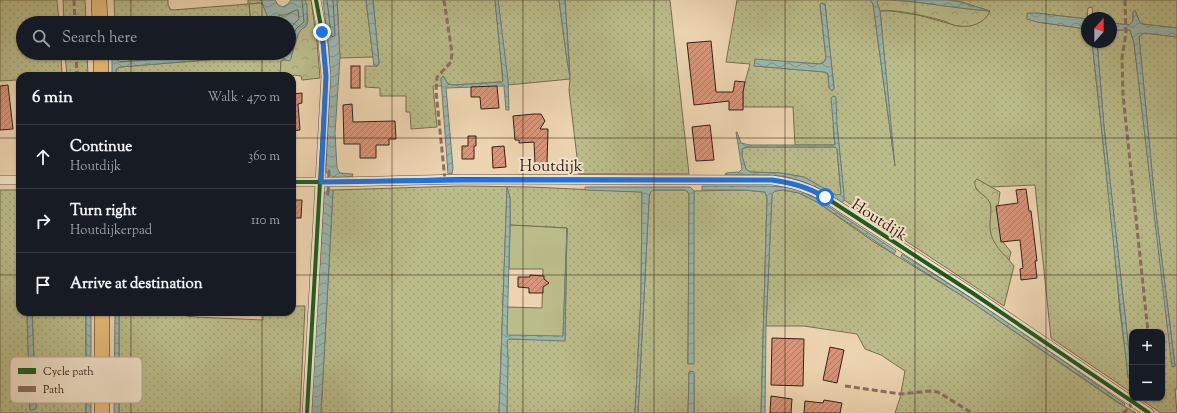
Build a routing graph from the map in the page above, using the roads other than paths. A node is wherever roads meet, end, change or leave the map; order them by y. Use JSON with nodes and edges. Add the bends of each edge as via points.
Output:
{"nodes":[{"id":1,"x":99,"y":0,"type":"edge"},
{"id":2,"x":316,"y":0,"type":"edge"},
{"id":3,"x":100,"y":16,"type":"edge"},
{"id":4,"x":101,"y":60,"type":"edge"},
{"id":5,"x":101,"y":72,"type":"edge"},
{"id":6,"x":0,"y":180,"type":"edge"},
{"id":7,"x":16,"y":180,"type":"edge"},
{"id":8,"x":296,"y":182,"type":"edge"},
{"id":9,"x":323,"y":182,"type":"junction"},
{"id":10,"x":102,"y":316,"type":"edge"},
{"id":11,"x":102,"y":357,"type":"edge"},
{"id":12,"x":307,"y":413,"type":"edge"},
{"id":13,"x":1149,"y":413,"type":"edge"}],
"edges":[{"from":1,"to":3,"type":"main road"},
{"from":2,"to":9,"type":"street","via":[[326,76]]},
{"from":4,"to":5,"type":"main road"},
{"from":6,"to":7,"type":"street"},
{"from":8,"to":9,"type":"street","name":"Houtdijk"},
{"from":9,"to":12,"type":"street"},
{"from":9,"to":13,"type":"street","name":"Houtdijk","via":[[772,180],[792,183],[825,197]]},
{"from":10,"to":11,"type":"main road"}]}
